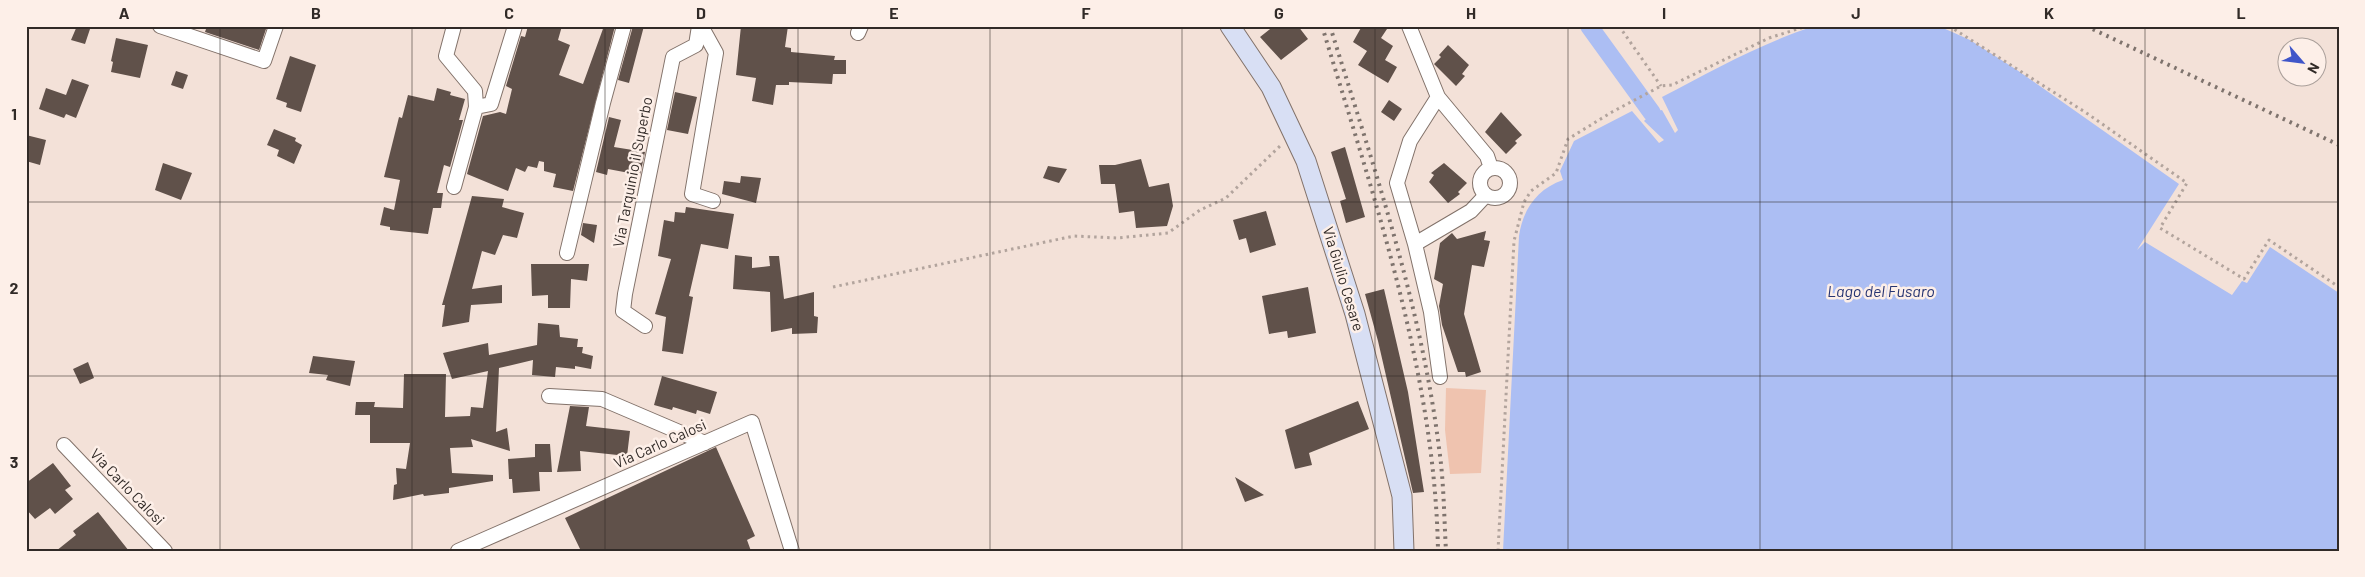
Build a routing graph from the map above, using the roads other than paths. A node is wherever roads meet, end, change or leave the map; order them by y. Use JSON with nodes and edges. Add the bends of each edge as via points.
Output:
{"nodes":[{"id":1,"x":160,"y":26,"type":"edge"},
{"id":2,"x":276,"y":26,"type":"edge"},
{"id":3,"x":454,"y":26,"type":"edge"},
{"id":4,"x":514,"y":26,"type":"edge"},
{"id":5,"x":624,"y":26,"type":"edge"},
{"id":6,"x":700,"y":26,"type":"edge"},
{"id":7,"x":1230,"y":26,"type":"edge"},
{"id":8,"x":1409,"y":26,"type":"edge"},
{"id":9,"x":1438,"y":97,"type":"junction"},
{"id":10,"x":476,"y":107,"type":"junction"},
{"id":11,"x":1491,"y":168,"type":"junction"},
{"id":12,"x":454,"y":187,"type":"dead end"},
{"id":13,"x":1486,"y":195,"type":"junction"},
{"id":14,"x":713,"y":201,"type":"dead end"},
{"id":15,"x":1415,"y":244,"type":"junction"},
{"id":16,"x":567,"y":253,"type":"dead end"},
{"id":17,"x":645,"y":326,"type":"dead end"},
{"id":18,"x":1440,"y":377,"type":"dead end"},
{"id":19,"x":549,"y":396,"type":"dead end"},
{"id":20,"x":705,"y":443,"type":"junction"},
{"id":21,"x":64,"y":445,"type":"dead end"},
{"id":22,"x":164,"y":550,"type":"edge"},
{"id":23,"x":458,"y":551,"type":"edge"},
{"id":24,"x":792,"y":551,"type":"edge"},
{"id":25,"x":1404,"y":551,"type":"edge"}],
"edges":[{"from":1,"to":2,"type":"street","via":[[264,61]]},
{"from":3,"to":10,"type":"street","via":[[446,56],[475,91]]},
{"from":4,"to":10,"type":"street","via":[[491,104]]},
{"from":5,"to":16,"type":"street"},
{"from":6,"to":14,"type":"street","name":"Via Tarquinio il Superbo","via":[[716,53],[692,194]]},
{"from":6,"to":17,"type":"street","name":"Via Tarquinio il Superbo","via":[[696,45],[673,57],[626,294],[623,311]]},
{"from":7,"to":25,"type":"street","name":"Via Giulio Cesare","via":[[1271,87],[1306,161],[1355,314],[1402,496]]},
{"from":8,"to":9,"type":"street"},
{"from":9,"to":11,"type":"street","via":[[1487,156]]},
{"from":9,"to":15,"type":"street","via":[[1410,141],[1397,183]]},
{"from":10,"to":12,"type":"street"},
{"from":11,"to":13,"type":"street","via":[[1481,178],[1481,187]]},
{"from":11,"to":13,"type":"street","via":[[1506,171],[1510,186],[1501,197]]},
{"from":13,"to":15,"type":"street","via":[[1471,211]]},
{"from":15,"to":18,"type":"street","via":[[1431,312]]},
{"from":19,"to":20,"type":"street","via":[[602,400]]},
{"from":20,"to":23,"type":"street","name":"Via Carlo Calosi"},
{"from":20,"to":24,"type":"street","name":"Via Carlo Calosi","via":[[752,422]]},
{"from":21,"to":22,"type":"street","name":"Via Carlo Calosi"}]}
